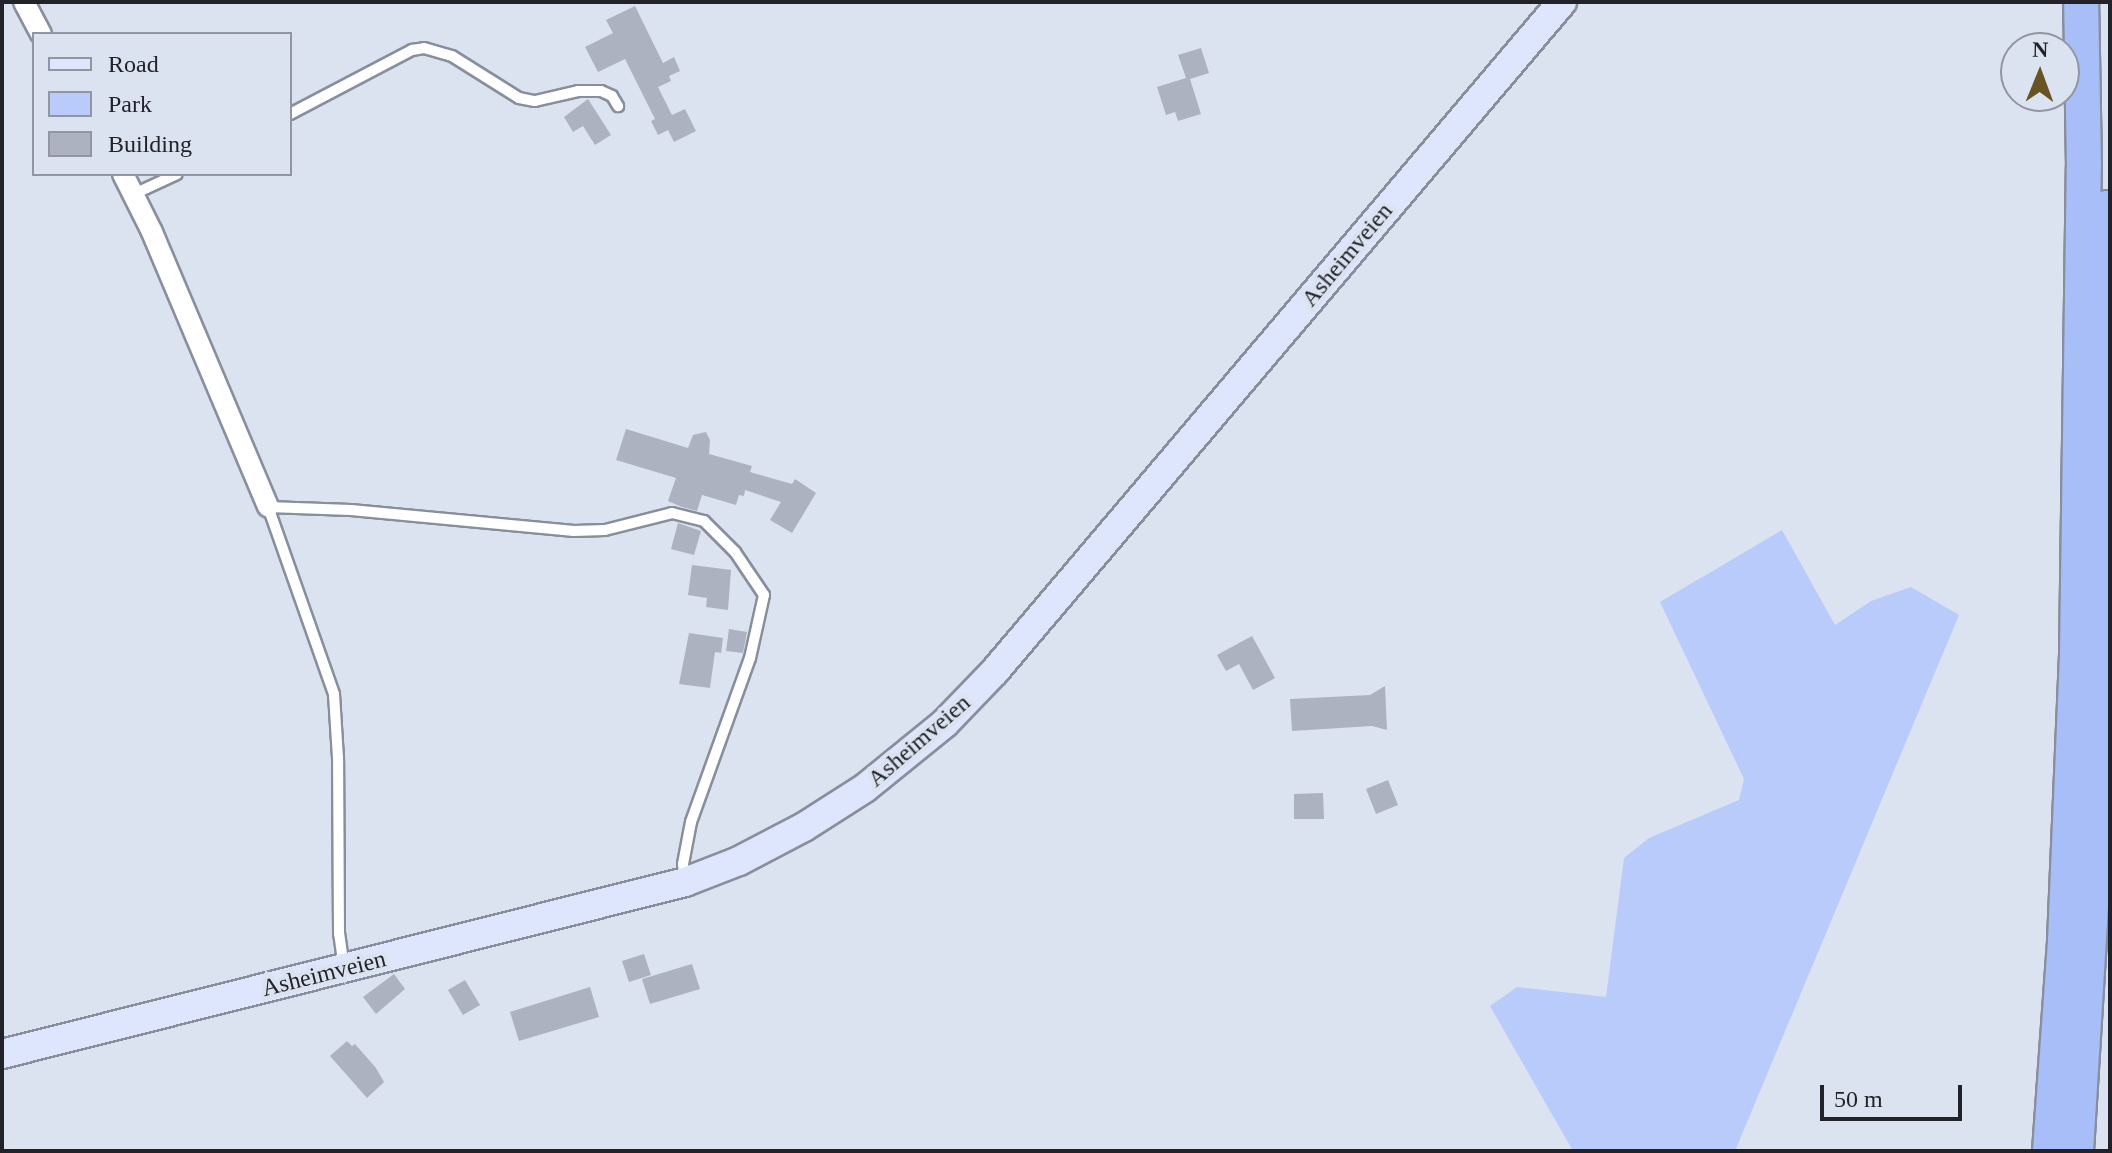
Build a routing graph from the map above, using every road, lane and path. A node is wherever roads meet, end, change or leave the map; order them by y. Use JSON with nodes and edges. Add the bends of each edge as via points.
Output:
{"nodes":[{"id":1,"x":24,"y":2,"type":"edge"},
{"id":2,"x":1562,"y":2,"type":"edge"},
{"id":3,"x":2081,"y":2,"type":"edge"},
{"id":4,"x":2104,"y":2,"type":"edge"},
{"id":5,"x":40,"y":32,"type":"edge"},
{"id":6,"x":618,"y":106,"type":"dead end"},
{"id":7,"x":292,"y":113,"type":"edge"},
{"id":8,"x":124,"y":176,"type":"edge"},
{"id":9,"x":173,"y":176,"type":"edge"},
{"id":10,"x":134,"y":194,"type":"junction"},
{"id":11,"x":268,"y":507,"type":"junction"},
{"id":12,"x":685,"y":882,"type":"junction"},
{"id":13,"x":344,"y":968,"type":"junction"},
{"id":14,"x":2,"y":1054,"type":"edge"},
{"id":15,"x":2050,"y":1151,"type":"edge"},
{"id":16,"x":2076,"y":1151,"type":"edge"}],
"edges":[{"from":1,"to":5,"type":"street"},
{"from":2,"to":12,"type":"main road","name":"Asheimveien","via":[[945,723],[865,788],[804,827]]},
{"from":3,"to":15,"type":"highway","via":[[2084,167],[2077,654]]},
{"from":4,"to":16,"type":"highway","via":[[2106,464],[2097,806]]},
{"from":6,"to":7,"type":"lane","via":[[601,91],[535,101],[519,98],[452,56],[424,48]]},
{"from":8,"to":10,"type":"street"},
{"from":9,"to":10,"type":"lane"},
{"from":10,"to":11,"type":"street"},
{"from":11,"to":12,"type":"lane","via":[[574,531],[605,530],[672,513],[704,521],[735,552],[764,595],[750,658],[691,822]]},
{"from":11,"to":13,"type":"lane","via":[[334,694]]},
{"from":12,"to":13,"type":"main road","name":"Asheimveien"},
{"from":13,"to":14,"type":"main road","name":"Asheimveien"}]}
